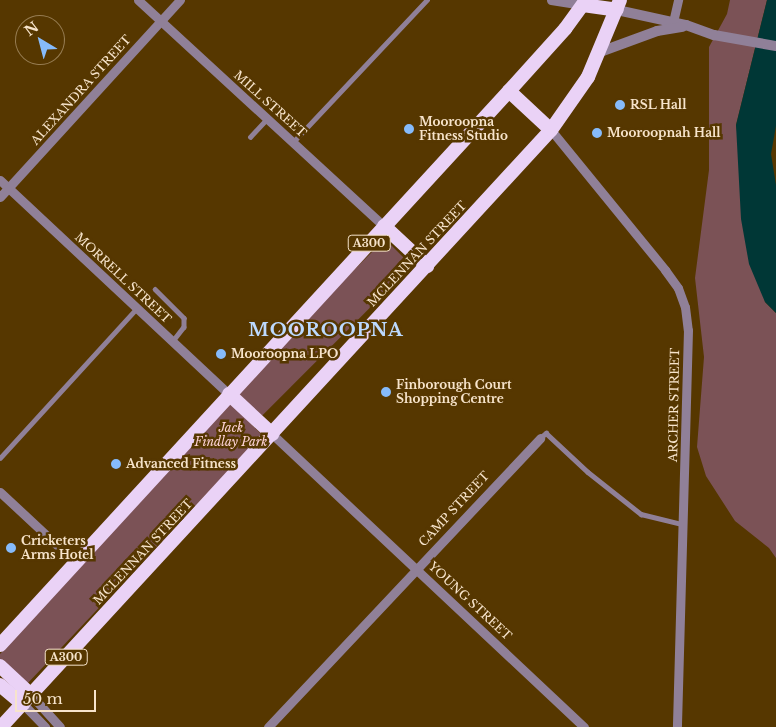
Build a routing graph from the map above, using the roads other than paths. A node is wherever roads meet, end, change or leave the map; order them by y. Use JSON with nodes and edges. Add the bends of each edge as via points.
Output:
{"nodes":[{"id":1,"x":138,"y":0,"type":"edge"},
{"id":2,"x":180,"y":0,"type":"edge"},
{"id":3,"x":427,"y":0,"type":"edge"},
{"id":4,"x":551,"y":0,"type":"edge"},
{"id":5,"x":678,"y":0,"type":"edge"},
{"id":6,"x":584,"y":3,"type":"edge"},
{"id":7,"x":618,"y":5,"type":"edge"},
{"id":8,"x":160,"y":22,"type":"junction"},
{"id":9,"x":674,"y":22,"type":"junction"},
{"id":10,"x":692,"y":27,"type":"junction"},
{"id":11,"x":776,"y":46,"type":"edge"},
{"id":12,"x":600,"y":52,"type":"junction"},
{"id":13,"x":509,"y":92,"type":"junction"},
{"id":14,"x":267,"y":119,"type":"junction"},
{"id":15,"x":551,"y":130,"type":"junction"},
{"id":16,"x":250,"y":137,"type":"dead end"},
{"id":17,"x":293,"y":142,"type":"junction"},
{"id":18,"x":0,"y":180,"type":"edge"},
{"id":19,"x":8,"y":188,"type":"junction"},
{"id":20,"x":0,"y":197,"type":"edge"},
{"id":21,"x":384,"y":226,"type":"junction"},
{"id":22,"x":427,"y":266,"type":"junction"},
{"id":23,"x":155,"y":289,"type":"dead end"},
{"id":24,"x":137,"y":308,"type":"junction"},
{"id":25,"x":173,"y":341,"type":"junction"},
{"id":26,"x":229,"y":394,"type":"junction"},
{"id":27,"x":272,"y":434,"type":"junction"},
{"id":28,"x":540,"y":438,"type":"joint"},
{"id":29,"x":0,"y":458,"type":"edge"},
{"id":30,"x":0,"y":492,"type":"edge"},
{"id":31,"x":683,"y":524,"type":"junction"},
{"id":32,"x":75,"y":562,"type":"junction"},
{"id":33,"x":416,"y":568,"type":"junction"},
{"id":34,"x":0,"y":645,"type":"edge"},
{"id":35,"x":0,"y":666,"type":"edge"},
{"id":36,"x":0,"y":685,"type":"edge"},
{"id":37,"x":27,"y":699,"type":"junction"},
{"id":38,"x":1,"y":727,"type":"edge"},
{"id":39,"x":45,"y":727,"type":"edge"},
{"id":40,"x":60,"y":727,"type":"edge"},
{"id":41,"x":268,"y":727,"type":"edge"},
{"id":42,"x":584,"y":727,"type":"edge"},
{"id":43,"x":677,"y":727,"type":"edge"}],
"edges":[{"from":1,"to":8,"type":"street","name":"MILL STREET"},
{"from":2,"to":8,"type":"street","name":"ALEXANDRA STREET"},
{"from":3,"to":17,"type":"lane"},
{"from":4,"to":6,"type":"street"},
{"from":5,"to":9,"type":"street"},
{"from":6,"to":7,"type":"highway"},
{"from":6,"to":13,"type":"highway","number":"A300"},
{"from":7,"to":9,"type":"street"},
{"from":7,"to":12,"type":"highway","name":"MCLENNAN STREET","number":"A300"},
{"from":8,"to":14,"type":"street","name":"MILL STREET"},
{"from":8,"to":19,"type":"street","name":"ALEXANDRA STREET"},
{"from":9,"to":10,"type":"street"},
{"from":10,"to":11,"type":"street","via":[[716,36]]},
{"from":10,"to":12,"type":"street","via":[[657,31]]},
{"from":12,"to":15,"type":"highway","name":"MCLENNAN STREET","number":"A300","via":[[572,104]]},
{"from":13,"to":15,"type":"highway"},
{"from":13,"to":21,"type":"highway","number":"A300"},
{"from":14,"to":16,"type":"lane"},
{"from":14,"to":17,"type":"street","name":"MILL STREET"},
{"from":15,"to":22,"type":"highway","name":"MCLENNAN STREET","number":"A300"},
{"from":15,"to":31,"type":"street","name":"ARCHER STREET","via":[[666,270],[685,306],[688,330]]},
{"from":17,"to":21,"type":"street","name":"MILL STREET"},
{"from":18,"to":19,"type":"street","name":"MORRELL STREET"},
{"from":19,"to":20,"type":"street","name":"ALEXANDRA STREET"},
{"from":19,"to":24,"type":"street","name":"MORRELL STREET"},
{"from":21,"to":22,"type":"highway"},
{"from":21,"to":26,"type":"highway","number":"A300"},
{"from":22,"to":27,"type":"highway","name":"MCLENNAN STREET","number":"A300"},
{"from":23,"to":25,"type":"lane","via":[[184,318],[184,327]]},
{"from":24,"to":25,"type":"street","name":"MORRELL STREET"},
{"from":24,"to":29,"type":"lane"},
{"from":25,"to":26,"type":"street","name":"MORRELL STREET"},
{"from":26,"to":27,"type":"highway"},
{"from":26,"to":32,"type":"highway","number":"A300"},
{"from":27,"to":33,"type":"street","name":"YOUNG STREET"},
{"from":27,"to":37,"type":"highway","name":"MCLENNAN STREET","number":"A300"},
{"from":28,"to":31,"type":"lane","name":"CAMP STREET","via":[[546,433],[641,514]]},
{"from":28,"to":33,"type":"street","name":"CAMP STREET"},
{"from":30,"to":32,"type":"street"},
{"from":31,"to":43,"type":"street","name":"ARCHER STREET"},
{"from":32,"to":34,"type":"highway","number":"A300"},
{"from":33,"to":41,"type":"street","name":"CAMP STREET"},
{"from":33,"to":42,"type":"street","name":"YOUNG STREET"},
{"from":35,"to":37,"type":"highway"},
{"from":36,"to":37,"type":"highway"},
{"from":37,"to":38,"type":"highway","name":"MCLENNAN STREET","number":"A300"},
{"from":37,"to":39,"type":"street"},
{"from":37,"to":40,"type":"street"}]}
